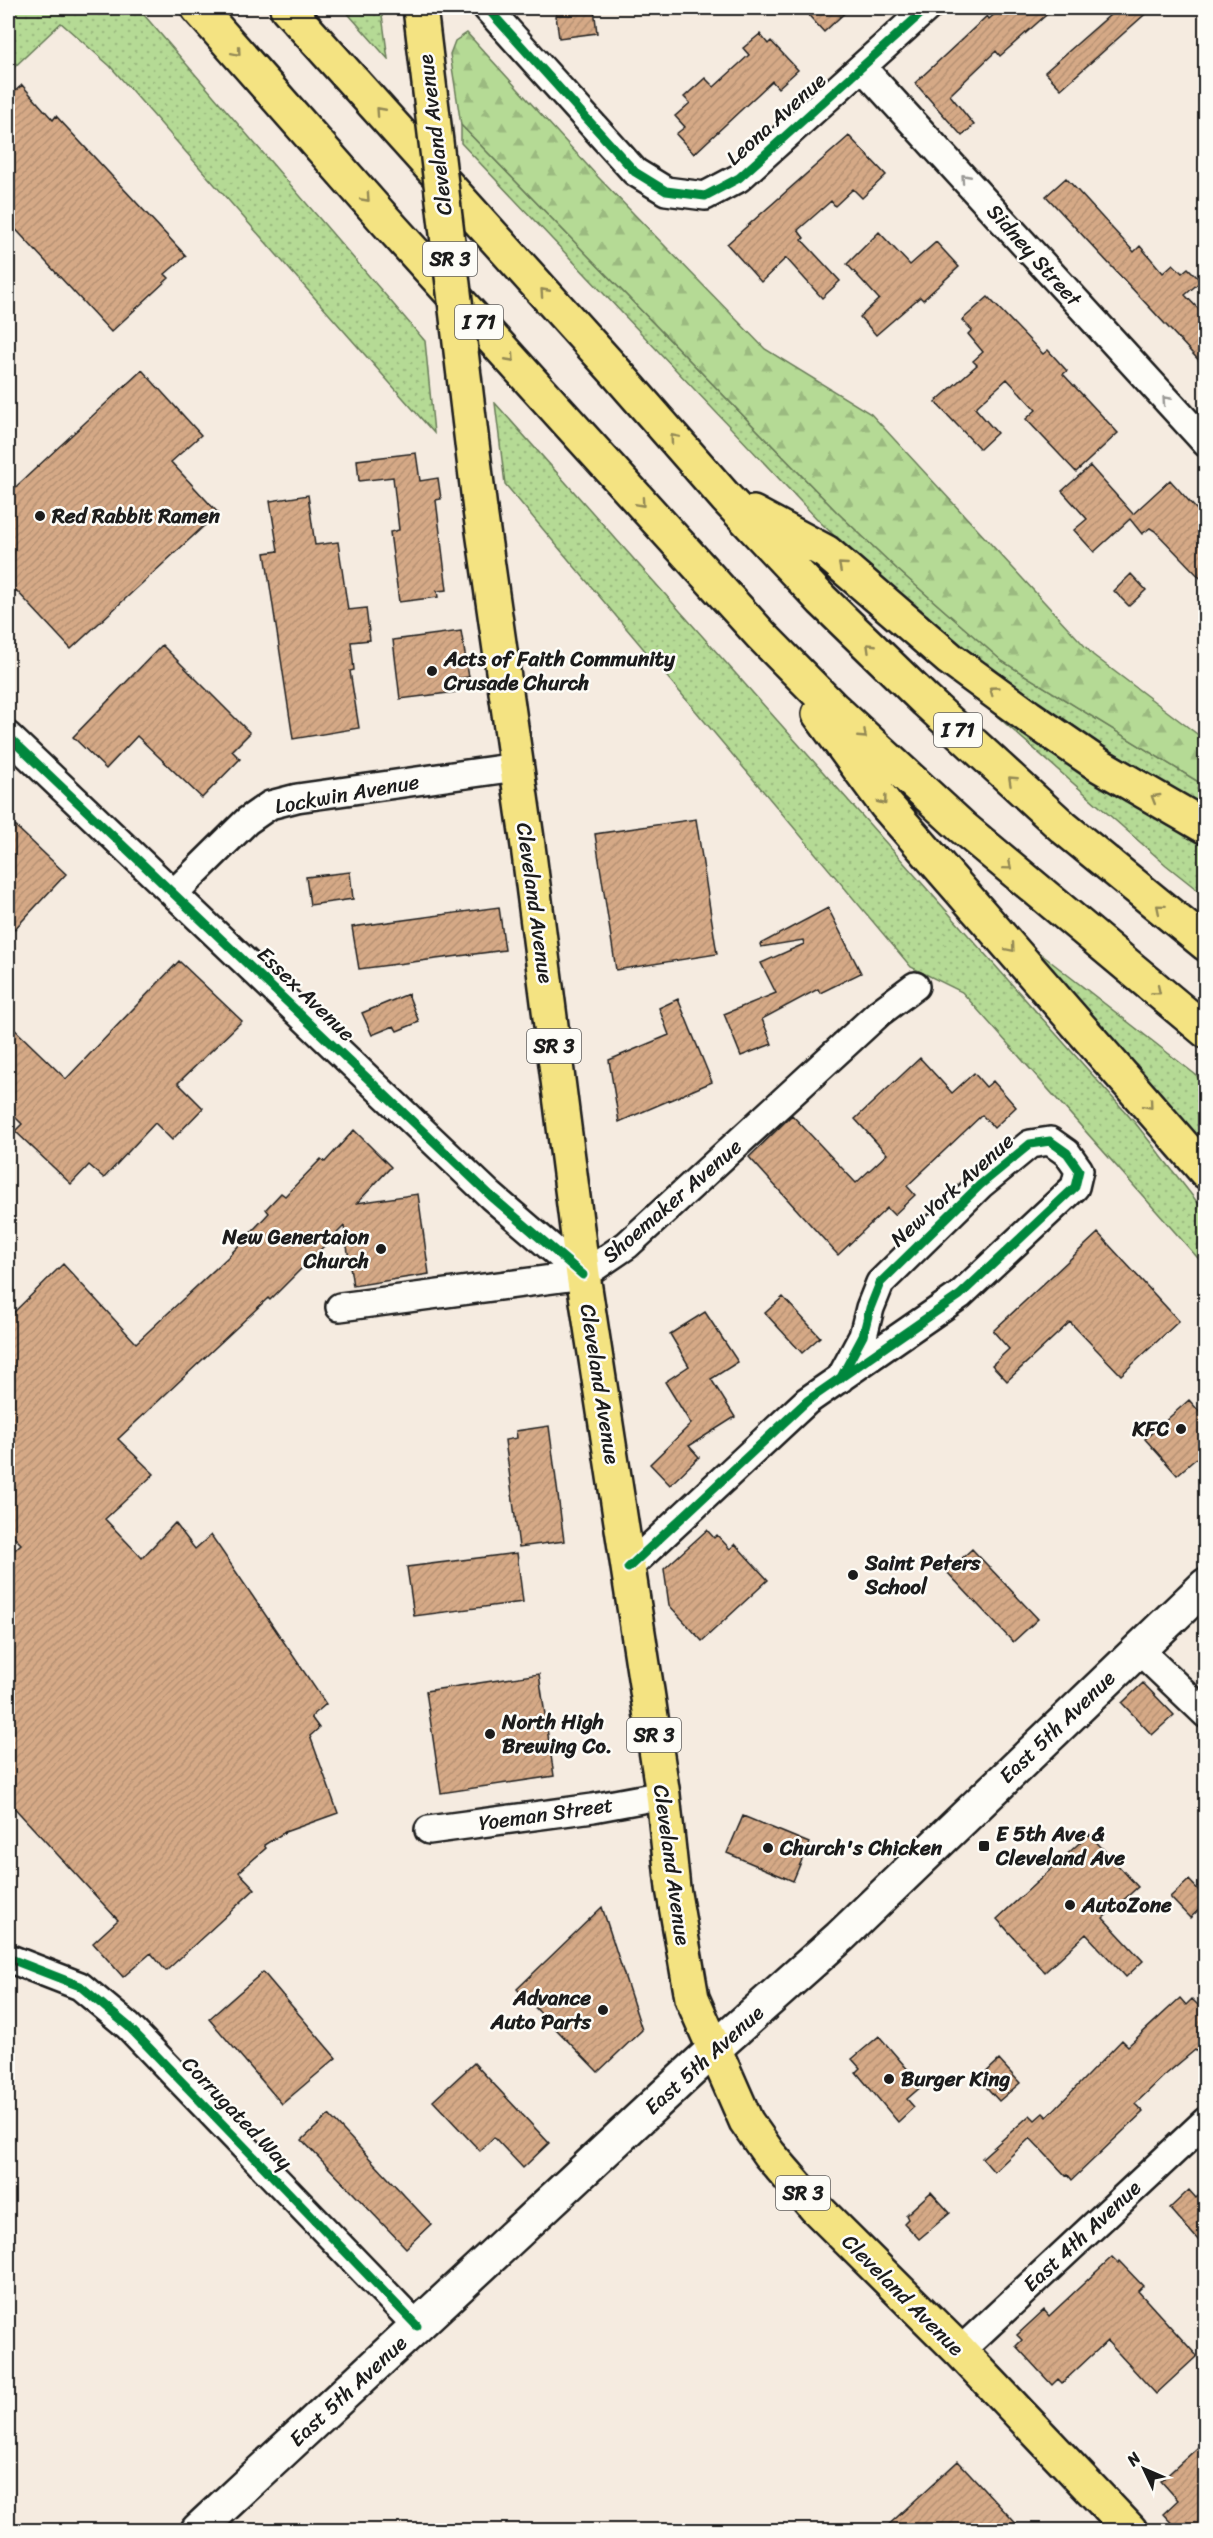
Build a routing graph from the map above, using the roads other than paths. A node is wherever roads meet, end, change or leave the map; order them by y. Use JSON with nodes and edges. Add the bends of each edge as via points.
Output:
{"nodes":[{"id":1,"x":198,"y":8,"type":"edge"},
{"id":2,"x":287,"y":8,"type":"edge"},
{"id":3,"x":420,"y":8,"type":"edge"},
{"id":4,"x":489,"y":8,"type":"edge"},
{"id":5,"x":927,"y":8,"type":"edge"},
{"id":6,"x":862,"y":67,"type":"junction"},
{"id":7,"x":1206,"y":443,"type":"edge"},
{"id":8,"x":726,"y":498,"type":"junction"},
{"id":9,"x":761,"y":635,"type":"junction"},
{"id":10,"x":8,"y":736,"type":"edge"},
{"id":11,"x":516,"y":767,"type":"junction"},
{"id":12,"x":1206,"y":827,"type":"edge"},
{"id":13,"x":174,"y":893,"type":"junction"},
{"id":14,"x":1206,"y":944,"type":"edge"},
{"id":15,"x":915,"y":986,"type":"dead end"},
{"id":16,"x":1206,"y":1030,"type":"edge"},
{"id":17,"x":1206,"y":1172,"type":"edge"},
{"id":18,"x":583,"y":1275,"type":"junction"},
{"id":19,"x":340,"y":1307,"type":"dead end"},
{"id":20,"x":840,"y":1378,"type":"junction"},
{"id":21,"x":628,"y":1568,"type":"junction"},
{"id":22,"x":1206,"y":1585,"type":"edge"},
{"id":23,"x":1138,"y":1649,"type":"junction"},
{"id":24,"x":1206,"y":1714,"type":"edge"},
{"id":25,"x":663,"y":1795,"type":"junction"},
{"id":26,"x":429,"y":1830,"type":"dead end"},
{"id":27,"x":8,"y":1959,"type":"edge"},
{"id":28,"x":713,"y":2050,"type":"junction"},
{"id":29,"x":1206,"y":2121,"type":"edge"},
{"id":30,"x":417,"y":2326,"type":"junction"},
{"id":31,"x":960,"y":2351,"type":"junction"},
{"id":32,"x":198,"y":2530,"type":"edge"},
{"id":33,"x":1130,"y":2530,"type":"edge"}],
"edges":[{"from":1,"to":9,"type":"main road","number":"I 71","one_way":true},
{"from":8,"to":2,"type":"main road","number":"I 71","one_way":true},
{"from":3,"to":11,"type":"main road","name":"Cleveland Avenue","number":"SR 3","bridge":true,"via":[[480,510]]},
{"from":4,"to":6,"type":"street","name":"Leona Avenue","via":[[635,172],[666,191],[705,196],[739,178]]},
{"from":5,"to":6,"type":"street","name":"Leona Avenue"},
{"from":7,"to":6,"type":"street","name":"Sidney Street","one_way":true},
{"from":12,"to":8,"type":"main road","one_way":true,"via":[[1099,765],[1029,717],[950,659],[826,552]]},
{"from":14,"to":8,"type":"main road","number":"I 71","one_way":true,"via":[[1063,827],[926,701],[822,600]]},
{"from":9,"to":16,"type":"main road","number":"I 71","one_way":true,"via":[[834,709],[962,827]]},
{"from":9,"to":17,"type":"main road","one_way":true,"via":[[886,806]]},
{"from":10,"to":13,"type":"street","name":"Essex Avenue"},
{"from":11,"to":13,"type":"street","name":"Lockwin Avenue","via":[[270,805],[247,821]]},
{"from":11,"to":18,"type":"main road","name":"Cleveland Avenue","number":"SR 3"},
{"from":13,"to":18,"type":"street","name":"Essex Avenue","via":[[491,1196]]},
{"from":15,"to":18,"type":"street","name":"Shoemaker Avenue","via":[[879,1013],[627,1245]]},
{"from":18,"to":19,"type":"street","name":"Shoemaker Avenue"},
{"from":18,"to":21,"type":"main road","name":"Cleveland Avenue","number":"SR 3"},
{"from":20,"to":20,"type":"street","name":"New York Avenue","via":[[960,1295],[1075,1186],[1079,1170],[1067,1153],[1050,1141],[1030,1144],[903,1258],[880,1283],[863,1336]]},
{"from":20,"to":21,"type":"street","name":"New York Avenue","via":[[807,1401]]},
{"from":21,"to":25,"type":"main road","name":"Cleveland Avenue","number":"SR 3"},
{"from":22,"to":23,"type":"main road","name":"East 5th Avenue"},
{"from":23,"to":24,"type":"street"},
{"from":23,"to":28,"type":"main road","name":"East 5th Avenue","via":[[840,1937]]},
{"from":25,"to":26,"type":"street","name":"Yoeman Street"},
{"from":25,"to":28,"type":"main road","name":"Cleveland Avenue","number":"SR 3","via":[[673,1888],[692,1998]]},
{"from":27,"to":30,"type":"street","name":"Corrugated Way","via":[[80,1986],[128,2026]]},
{"from":28,"to":30,"type":"main road","name":"East 5th Avenue"},
{"from":28,"to":31,"type":"main road","name":"Cleveland Avenue","number":"SR 3","via":[[746,2121],[769,2154],[815,2207]]},
{"from":29,"to":31,"type":"street","name":"East 4th Avenue"},
{"from":30,"to":32,"type":"main road","name":"East 5th Avenue"},
{"from":31,"to":33,"type":"main road","name":"Cleveland Avenue","number":"SR 3"}]}
